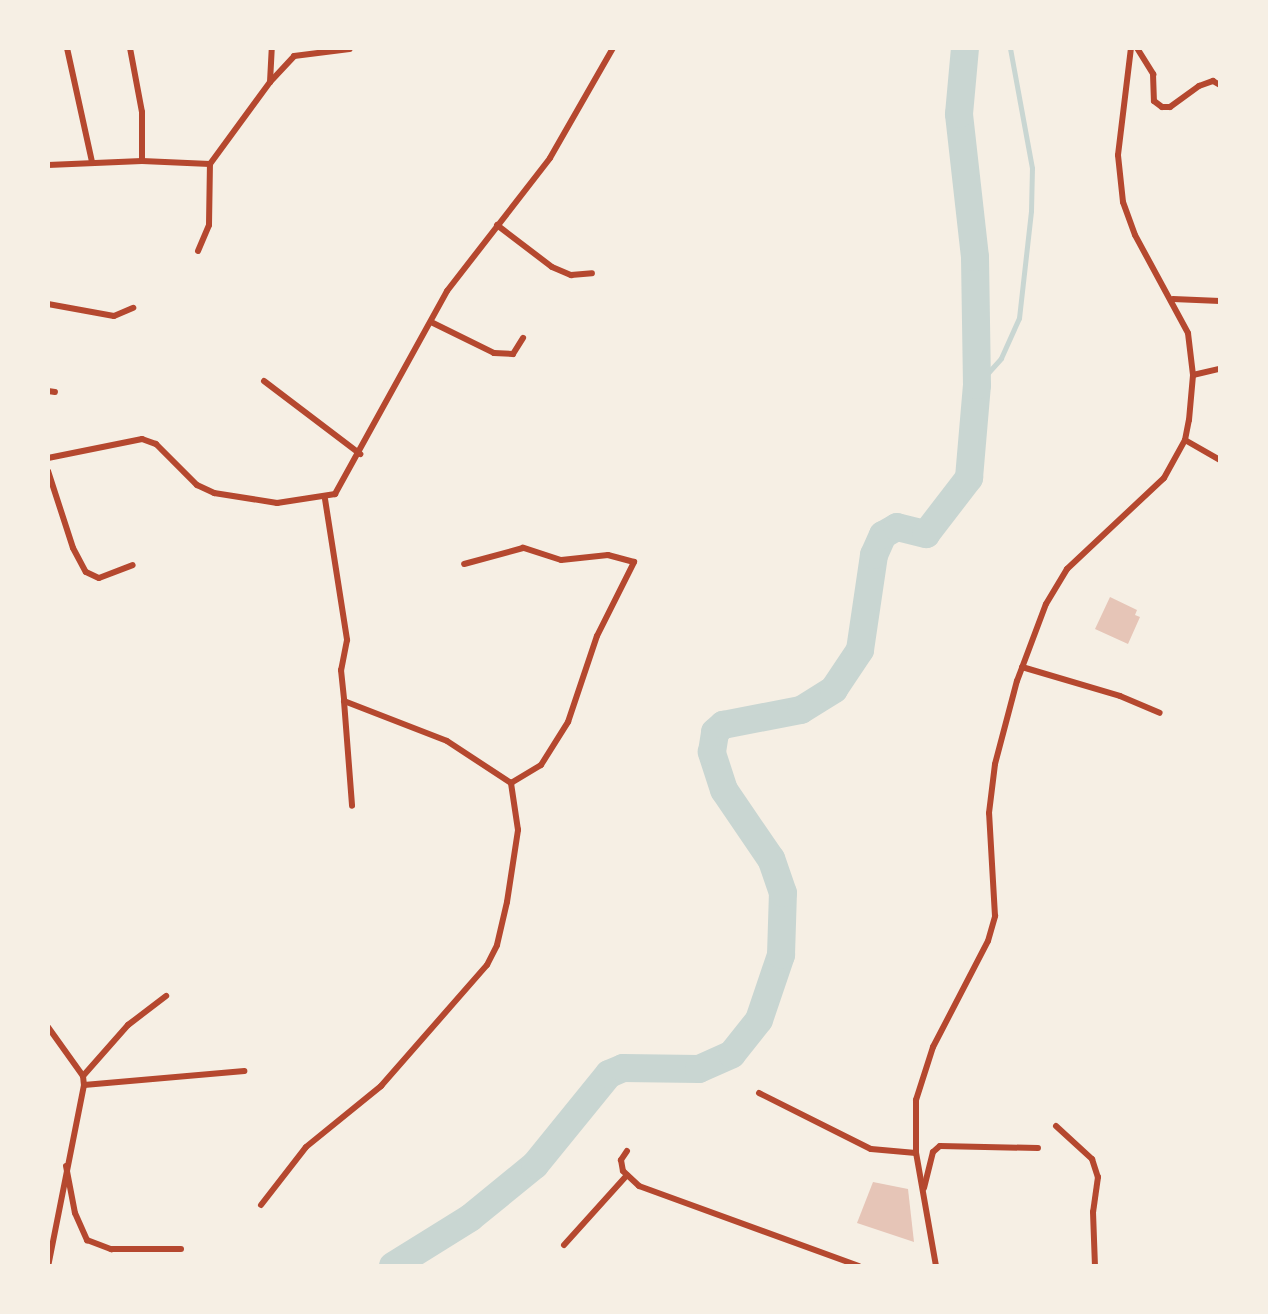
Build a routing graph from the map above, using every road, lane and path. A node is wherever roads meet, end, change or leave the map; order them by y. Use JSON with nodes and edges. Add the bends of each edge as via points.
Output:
{"nodes":[{"id":1,"x":67,"y":48,"type":"edge"},
{"id":2,"x":130,"y":48,"type":"edge"},
{"id":3,"x":272,"y":48,"type":"edge"},
{"id":4,"x":613,"y":48,"type":"edge"},
{"id":5,"x":1134,"y":48,"type":"edge"},
{"id":6,"x":350,"y":49,"type":"edge"},
{"id":7,"x":270,"y":82,"type":"junction"},
{"id":8,"x":1220,"y":84,"type":"edge"},
{"id":9,"x":142,"y":161,"type":"junction"},
{"id":10,"x":92,"y":162,"type":"junction"},
{"id":11,"x":210,"y":164,"type":"junction"},
{"id":12,"x":48,"y":165,"type":"edge"},
{"id":13,"x":497,"y":225,"type":"junction"},
{"id":14,"x":198,"y":251,"type":"dead end"},
{"id":15,"x":592,"y":273,"type":"dead end"},
{"id":16,"x":1172,"y":299,"type":"junction"},
{"id":17,"x":1220,"y":301,"type":"edge"},
{"id":18,"x":48,"y":304,"type":"edge"},
{"id":19,"x":133,"y":308,"type":"dead end"},
{"id":20,"x":431,"y":322,"type":"junction"},
{"id":21,"x":524,"y":338,"type":"dead end"},
{"id":22,"x":1220,"y":369,"type":"edge"},
{"id":23,"x":1193,"y":375,"type":"junction"},
{"id":24,"x":264,"y":381,"type":"dead end"},
{"id":25,"x":1185,"y":440,"type":"junction"},
{"id":26,"x":360,"y":454,"type":"junction"},
{"id":27,"x":48,"y":458,"type":"edge"},
{"id":28,"x":1220,"y":460,"type":"edge"},
{"id":29,"x":48,"y":471,"type":"edge"},
{"id":30,"x":326,"y":499,"type":"junction"},
{"id":31,"x":464,"y":564,"type":"dead end"},
{"id":32,"x":133,"y":565,"type":"dead end"},
{"id":33,"x":1022,"y":667,"type":"junction"},
{"id":34,"x":344,"y":701,"type":"junction"},
{"id":35,"x":1160,"y":713,"type":"dead end"},
{"id":36,"x":511,"y":783,"type":"junction"},
{"id":37,"x":352,"y":806,"type":"dead end"},
{"id":38,"x":166,"y":996,"type":"dead end"},
{"id":39,"x":48,"y":1027,"type":"edge"},
{"id":40,"x":244,"y":1072,"type":"dead end"},
{"id":41,"x":84,"y":1080,"type":"junction"},
{"id":42,"x":759,"y":1093,"type":"dead end"},
{"id":43,"x":1056,"y":1126,"type":"dead end"},
{"id":44,"x":1038,"y":1148,"type":"dead end"},
{"id":45,"x":627,"y":1151,"type":"dead end"},
{"id":46,"x":916,"y":1153,"type":"junction"},
{"id":47,"x":66,"y":1162,"type":"junction"},
{"id":48,"x":627,"y":1175,"type":"junction"},
{"id":49,"x":924,"y":1189,"type":"junction"},
{"id":50,"x":261,"y":1205,"type":"dead end"},
{"id":51,"x":564,"y":1244,"type":"dead end"},
{"id":52,"x":181,"y":1249,"type":"dead end"},
{"id":53,"x":48,"y":1266,"type":"edge"},
{"id":54,"x":858,"y":1266,"type":"edge"},
{"id":55,"x":936,"y":1266,"type":"edge"},
{"id":56,"x":1095,"y":1266,"type":"edge"}],
"edges":[{"from":1,"to":10,"type":"street"},
{"from":2,"to":9,"type":"street","via":[[142,112]]},
{"from":3,"to":7,"type":"street"},
{"from":4,"to":13,"type":"street","via":[[550,158]]},
{"from":5,"to":8,"type":"street","via":[[1153,74],[1154,101],[1162,107],[1199,86]]},
{"from":5,"to":16,"type":"street","via":[[1118,155],[1123,202]]},
{"from":6,"to":7,"type":"street","via":[[294,56]]},
{"from":7,"to":11,"type":"street"},
{"from":9,"to":10,"type":"street"},
{"from":9,"to":11,"type":"street"},
{"from":10,"to":12,"type":"street"},
{"from":11,"to":14,"type":"street","via":[[209,225]]},
{"from":13,"to":15,"type":"street","via":[[552,267],[571,275]]},
{"from":13,"to":20,"type":"street"},
{"from":16,"to":17,"type":"street"},
{"from":16,"to":23,"type":"street","via":[[1188,333]]},
{"from":18,"to":19,"type":"street","via":[[114,316]]},
{"from":20,"to":21,"type":"street","via":[[494,353],[513,354]]},
{"from":20,"to":26,"type":"street"},
{"from":22,"to":23,"type":"street"},
{"from":23,"to":25,"type":"street"},
{"from":24,"to":26,"type":"street"},
{"from":25,"to":28,"type":"street"},
{"from":25,"to":33,"type":"street","via":[[1164,478],[1067,569]]},
{"from":26,"to":30,"type":"street"},
{"from":27,"to":30,"type":"street","via":[[142,439],[214,493],[277,503]]},
{"from":29,"to":32,"type":"street","via":[[86,572],[99,578]]},
{"from":30,"to":34,"type":"street","via":[[347,640]]},
{"from":31,"to":36,"type":"street","via":[[522,548],[561,560],[608,555],[634,562],[597,636],[568,722],[541,766]]},
{"from":33,"to":35,"type":"street"},
{"from":33,"to":46,"type":"street","via":[[995,764],[990,813],[996,916],[922,1075]]},
{"from":34,"to":36,"type":"street","via":[[447,740]]},
{"from":34,"to":37,"type":"street"},
{"from":36,"to":50,"type":"street","via":[[518,830],[497,945],[486,965],[381,1086],[306,1147]]},
{"from":38,"to":41,"type":"street","via":[[128,1025]]},
{"from":39,"to":41,"type":"street"},
{"from":40,"to":41,"type":"street"},
{"from":41,"to":47,"type":"street"},
{"from":42,"to":46,"type":"street","via":[[871,1148]]},
{"from":43,"to":56,"type":"street","via":[[1092,1159],[1098,1177]]},
{"from":44,"to":49,"type":"street","via":[[940,1146],[932,1152]]},
{"from":45,"to":48,"type":"street","via":[[621,1160]]},
{"from":46,"to":49,"type":"street"},
{"from":47,"to":52,"type":"street","via":[[87,1240],[111,1249]]},
{"from":47,"to":53,"type":"street"},
{"from":48,"to":51,"type":"street"},
{"from":48,"to":54,"type":"street","via":[[639,1186]]},
{"from":49,"to":55,"type":"street"}]}
